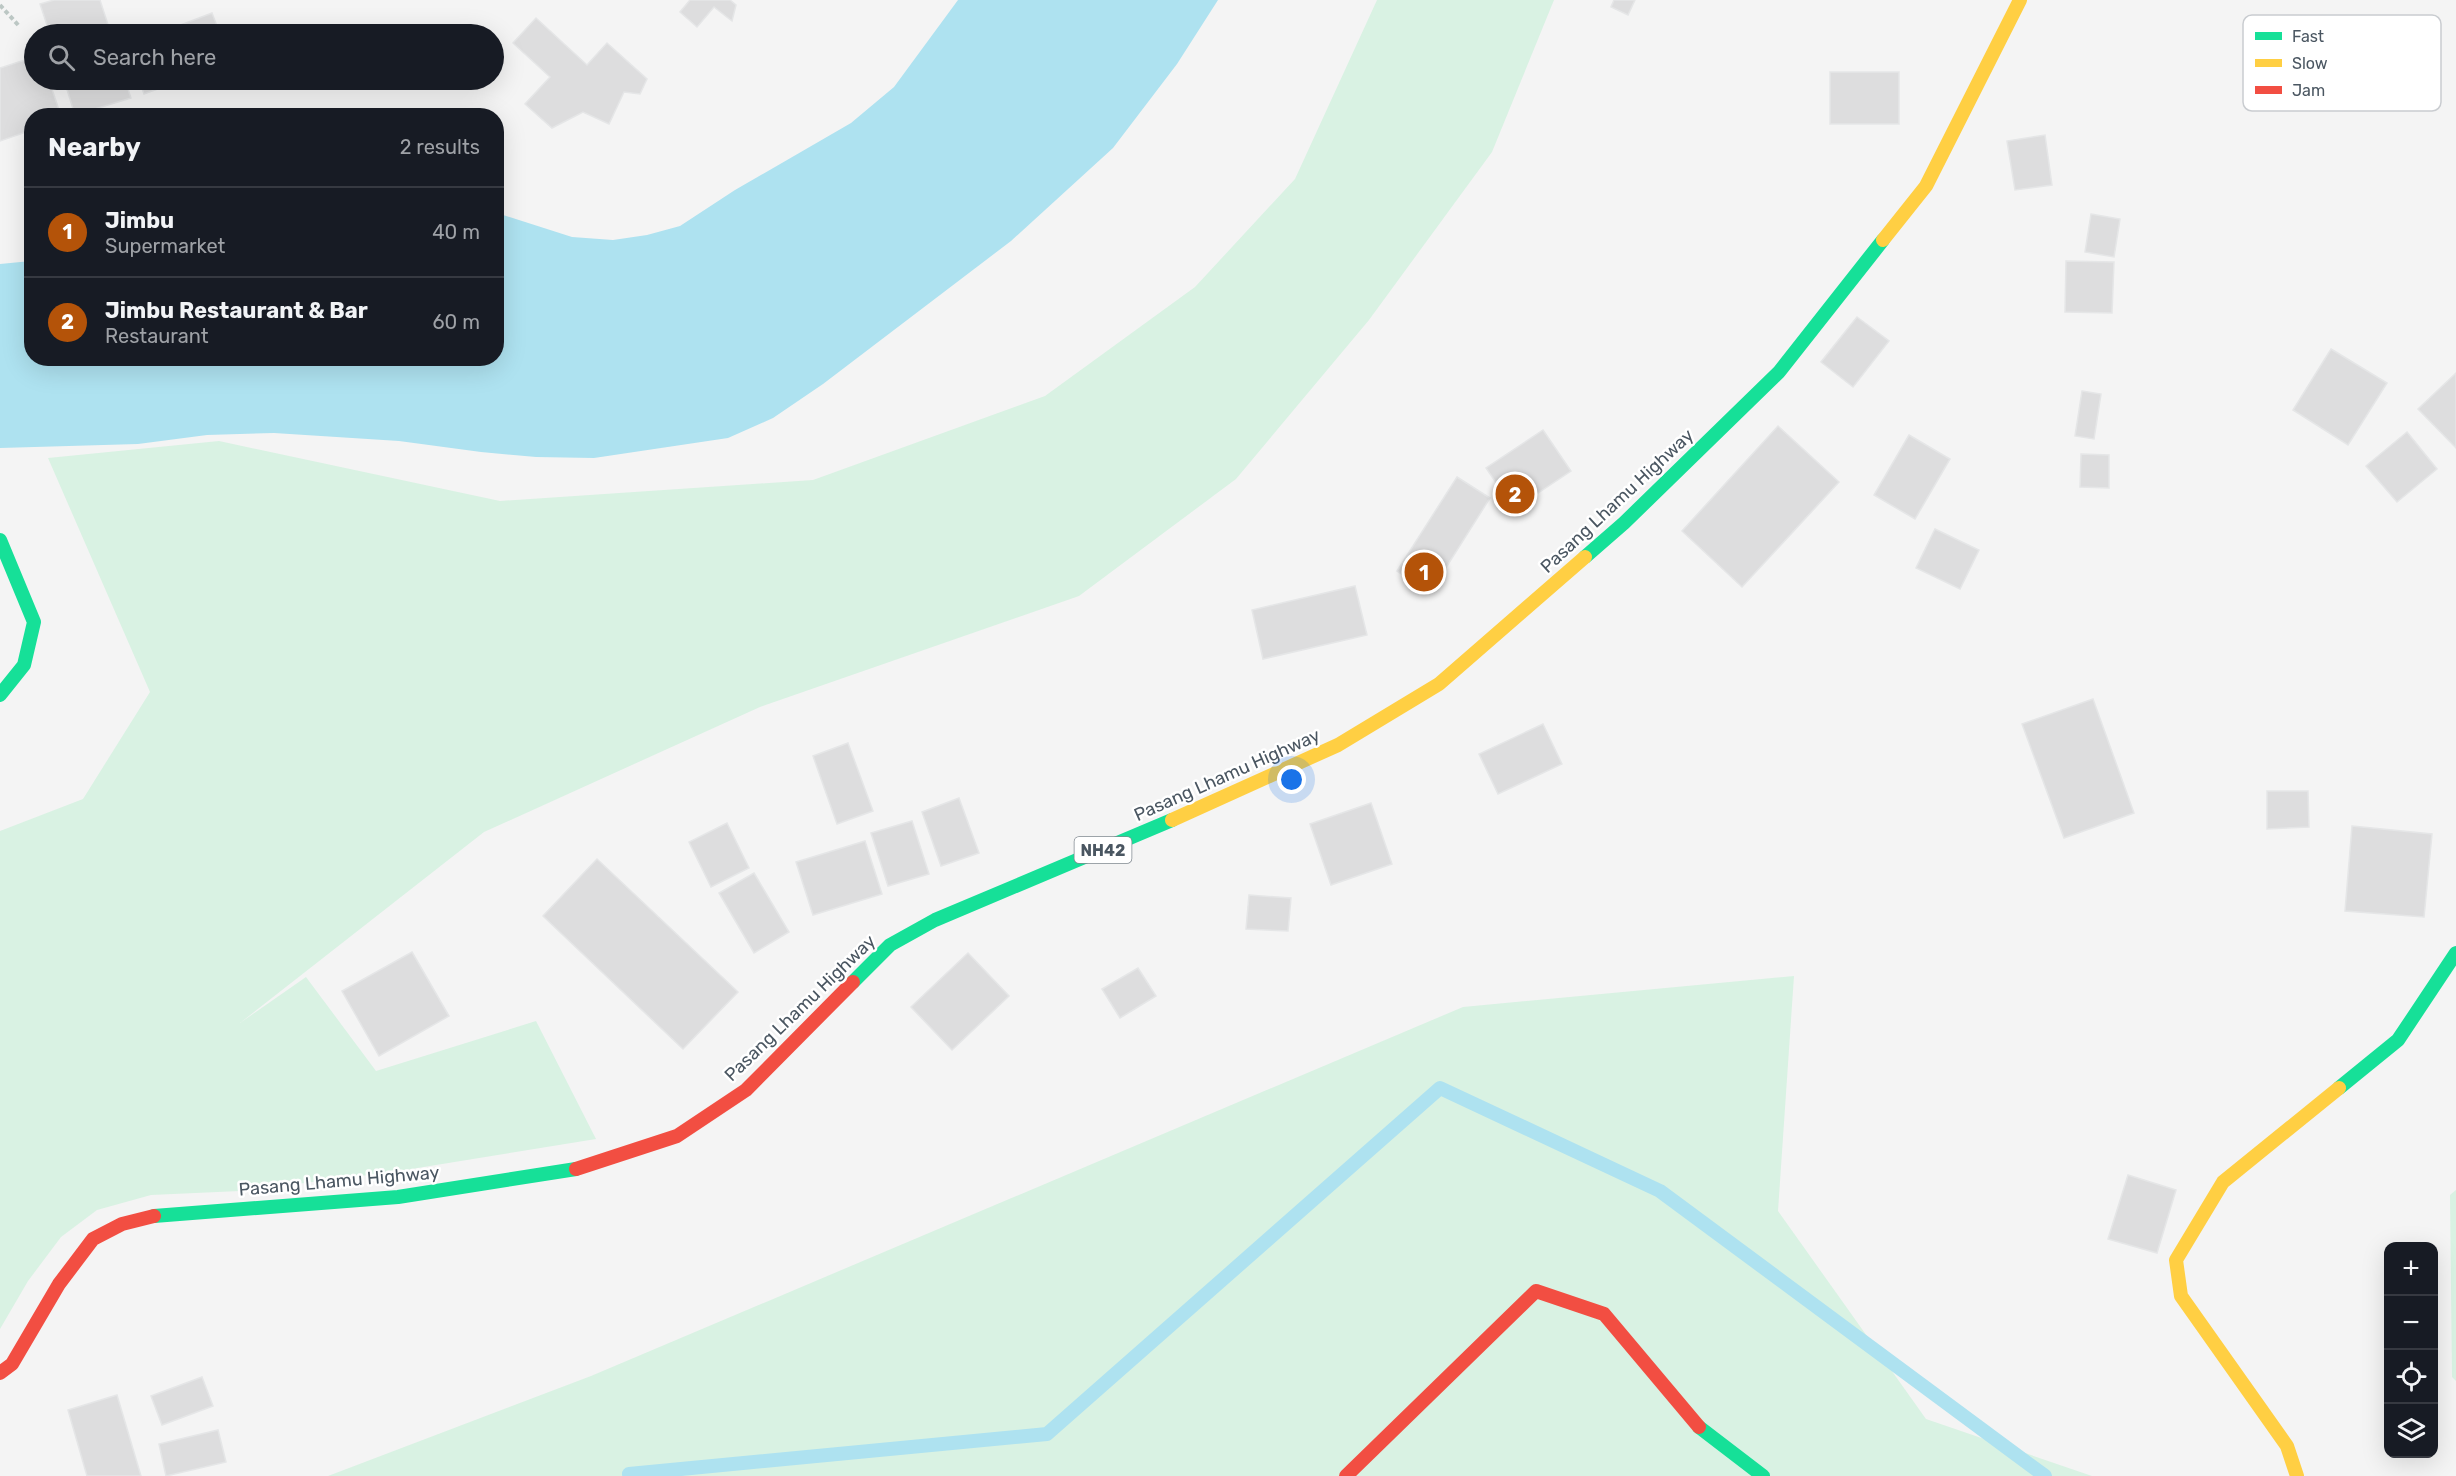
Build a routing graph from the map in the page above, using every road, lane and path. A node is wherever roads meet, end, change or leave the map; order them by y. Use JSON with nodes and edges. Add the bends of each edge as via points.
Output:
{"nodes":[{"id":1,"x":2020,"y":0,"type":"edge"},
{"id":2,"x":0,"y":5,"type":"edge"},
{"id":3,"x":19,"y":26,"type":"dead end"},
{"id":4,"x":0,"y":540,"type":"edge"},
{"id":5,"x":0,"y":695,"type":"edge"},
{"id":6,"x":2456,"y":953,"type":"edge"},
{"id":7,"x":0,"y":1373,"type":"edge"},
{"id":8,"x":1346,"y":1476,"type":"edge"},
{"id":9,"x":1763,"y":1476,"type":"edge"},
{"id":10,"x":2297,"y":1476,"type":"edge"}],
"edges":[{"from":1,"to":7,"type":"main road","name":"Pasang Lhamu Highway","number":"NH42","via":[[1926,186],[1779,372],[1624,523],[1439,684],[1338,745],[1129,840],[935,920],[891,945],[746,1090],[677,1136],[575,1169],[398,1197],[162,1214],[122,1224],[93,1239],[59,1284],[12,1365]]},
{"from":2,"to":3,"type":"path"},
{"from":4,"to":5,"type":"main road","via":[[34,622],[24,665]]},
{"from":6,"to":10,"type":"main road","via":[[2398,1040],[2223,1182],[2176,1260],[2181,1296],[2287,1446]]},
{"from":8,"to":9,"type":"main road","via":[[1536,1291],[1604,1314],[1696,1425]]}]}
